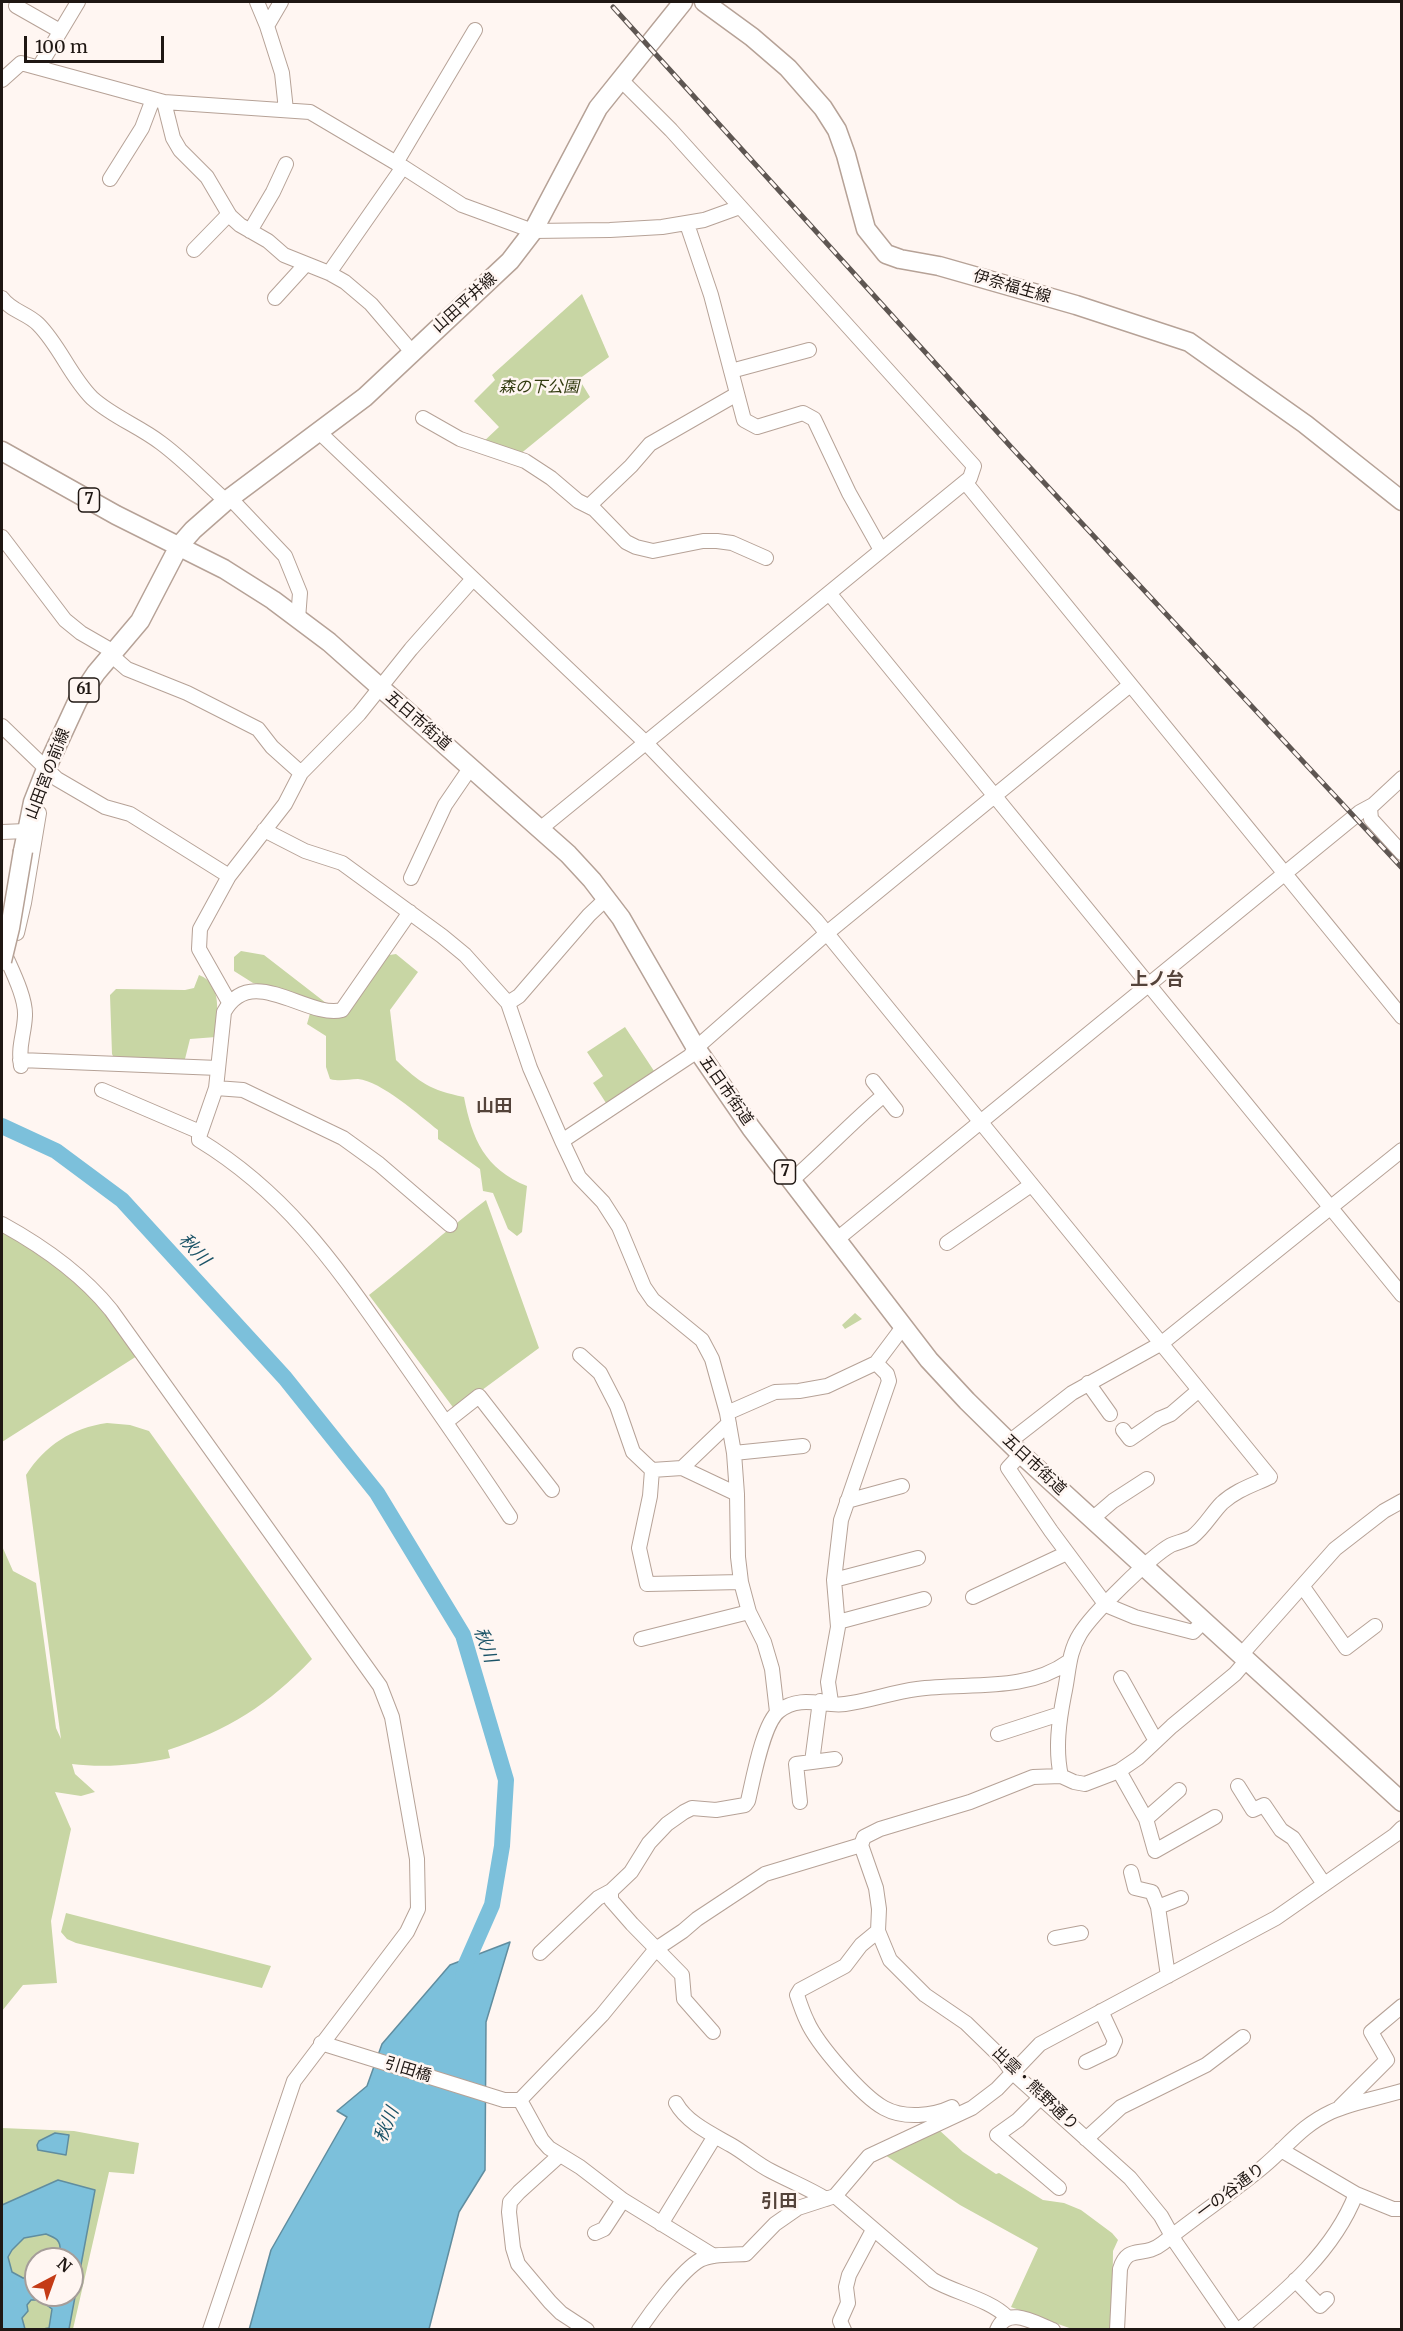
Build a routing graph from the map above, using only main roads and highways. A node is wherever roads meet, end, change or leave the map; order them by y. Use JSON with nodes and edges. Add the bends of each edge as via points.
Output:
{"nodes":[{"id":1,"x":683,"y":2,"type":"edge"},
{"id":2,"x":704,"y":2,"type":"edge"},
{"id":3,"x":2,"y":451,"type":"edge"},
{"id":4,"x":1401,"y":501,"type":"edge"},
{"id":5,"x":179,"y":546,"type":"junction"},
{"id":6,"x":5,"y":962,"type":"edge"},
{"id":7,"x":1401,"y":1802,"type":"edge"}],
"edges":[{"from":1,"to":5,"type":"main road","name":"山田平井線","via":[[598,108],[533,231],[510,261],[365,397],[228,500]]},
{"from":2,"to":4,"type":"main road","name":"伊奈福生線","via":[[788,68],[823,108],[846,155],[866,230],[886,254],[1008,286],[1189,342],[1318,434]]},
{"from":3,"to":5,"type":"main road","name":"五日市街道","number":"7"},
{"from":5,"to":6,"type":"main road","name":"山田宮の前線","number":"61","bridge":true,"via":[[140,621],[83,691],[46,769],[26,831]]},
{"from":5,"to":7,"type":"main road","name":"五日市街道","number":"7","via":[[245,582],[329,642],[568,854],[607,898],[696,1048],[751,1128],[950,1384]]}]}
